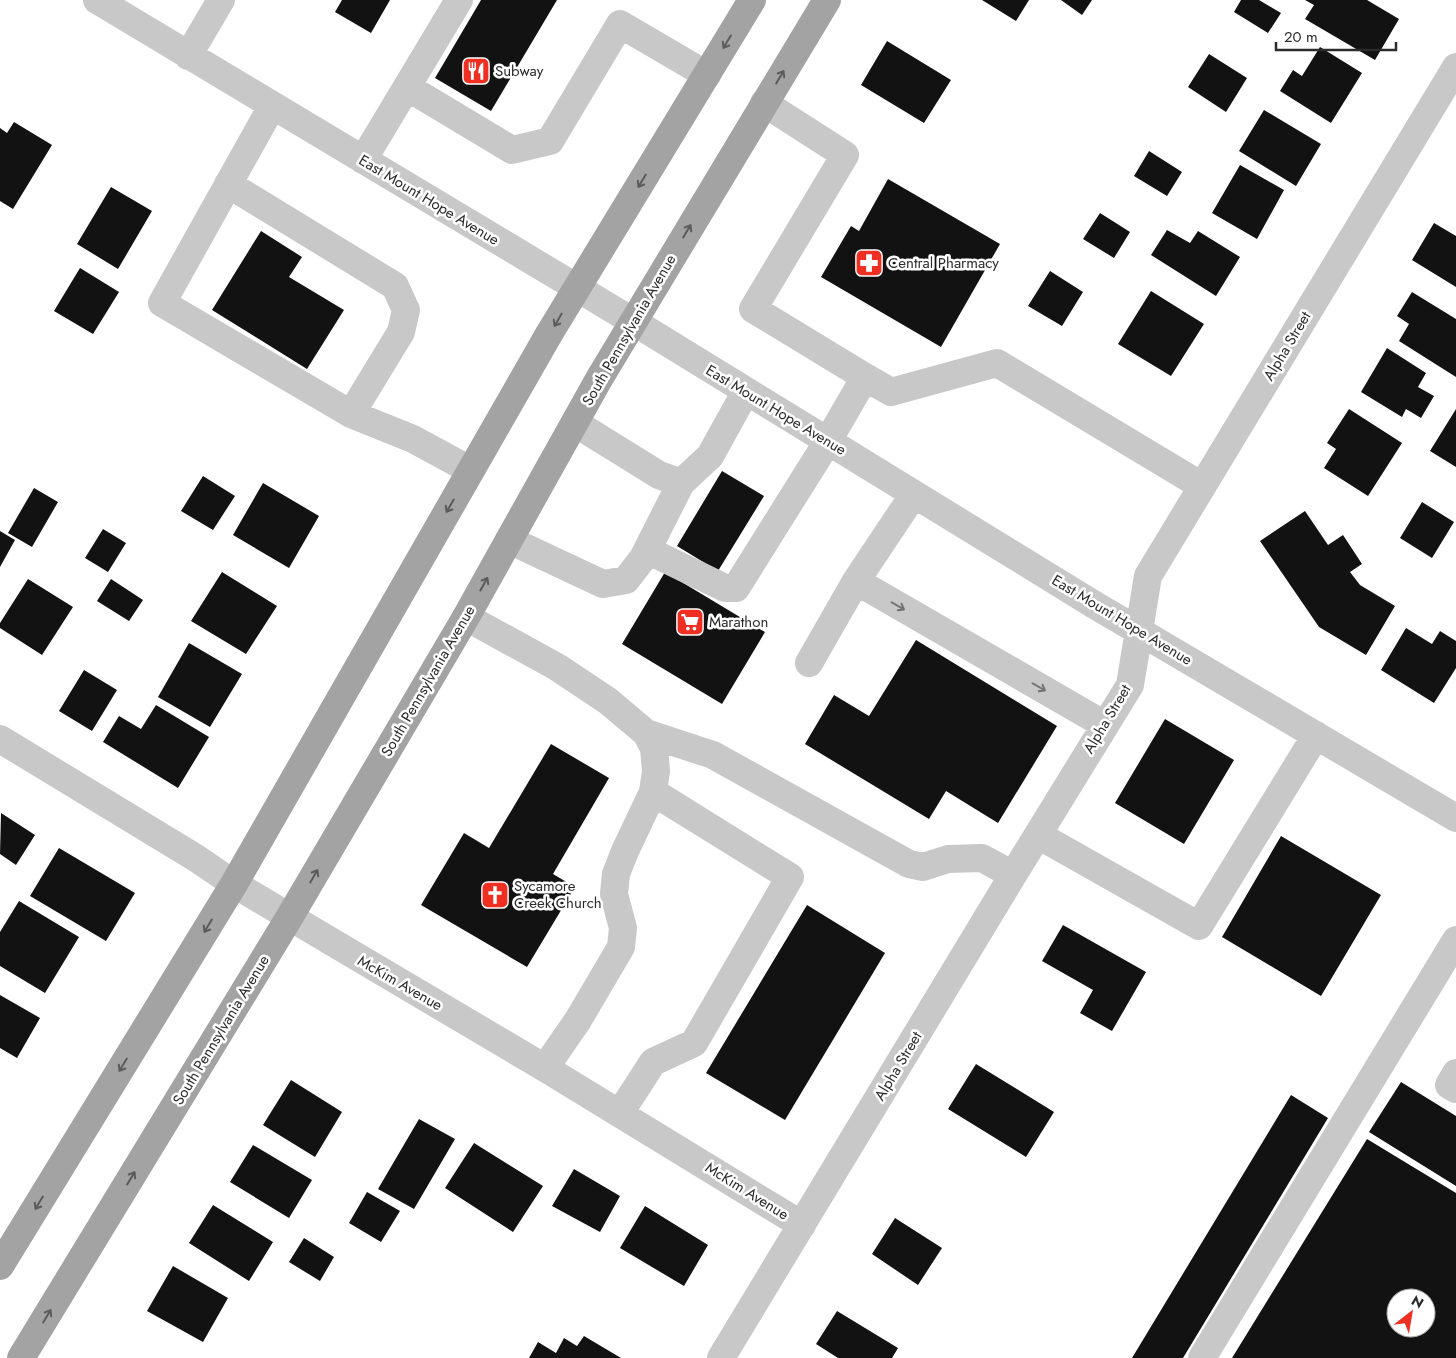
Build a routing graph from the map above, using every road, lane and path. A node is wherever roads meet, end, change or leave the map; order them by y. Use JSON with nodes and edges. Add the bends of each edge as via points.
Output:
{"nodes":[{"id":1,"x":97,"y":0,"type":"edge"},
{"id":2,"x":221,"y":0,"type":"edge"},
{"id":3,"x":459,"y":0,"type":"edge"},
{"id":4,"x":752,"y":0,"type":"edge"},
{"id":5,"x":827,"y":0,"type":"edge"},
{"id":6,"x":188,"y":56,"type":"junction"},
{"id":7,"x":1456,"y":67,"type":"edge"},
{"id":8,"x":707,"y":75,"type":"junction"},
{"id":9,"x":407,"y":87,"type":"junction"},
{"id":10,"x":764,"y":104,"type":"junction"},
{"id":11,"x":272,"y":106,"type":"junction"},
{"id":12,"x":363,"y":160,"type":"junction"},
{"id":13,"x":228,"y":184,"type":"junction"},
{"id":14,"x":577,"y":288,"type":"junction"},
{"id":15,"x":634,"y":322,"type":"junction"},
{"id":16,"x":865,"y":377,"type":"junction"},
{"id":17,"x":746,"y":391,"type":"junction"},
{"id":18,"x":351,"y":414,"type":"junction"},
{"id":19,"x":574,"y":423,"type":"junction"},
{"id":20,"x":828,"y":441,"type":"junction"},
{"id":21,"x":470,"y":470,"type":"junction"},
{"id":22,"x":681,"y":483,"type":"junction"},
{"id":23,"x":1202,"y":486,"type":"junction"},
{"id":24,"x":914,"y":494,"type":"junction"},
{"id":25,"x":509,"y":540,"type":"junction"},
{"id":26,"x":647,"y":550,"type":"junction"},
{"id":27,"x":856,"y":581,"type":"junction"},
{"id":28,"x":466,"y":617,"type":"junction"},
{"id":29,"x":1139,"y":630,"type":"junction"},
{"id":30,"x":808,"y":663,"type":"dead end"},
{"id":31,"x":1105,"y":725,"type":"junction"},
{"id":32,"x":646,"y":733,"type":"junction"},
{"id":33,"x":1316,"y":735,"type":"junction"},
{"id":34,"x":0,"y":739,"type":"edge"},
{"id":35,"x":653,"y":792,"type":"junction"},
{"id":36,"x":1456,"y":818,"type":"edge"},
{"id":37,"x":1038,"y":834,"type":"junction"},
{"id":38,"x":1013,"y":875,"type":"junction"},
{"id":39,"x":234,"y":884,"type":"junction"},
{"id":40,"x":289,"y":918,"type":"junction"},
{"id":41,"x":1456,"y":940,"type":"edge"},
{"id":42,"x":545,"y":1068,"type":"junction"},
{"id":43,"x":1456,"y":1073,"type":"edge"},
{"id":44,"x":1456,"y":1089,"type":"edge"},
{"id":45,"x":620,"y":1113,"type":"junction"},
{"id":46,"x":802,"y":1225,"type":"junction"},
{"id":47,"x":0,"y":1266,"type":"edge"},
{"id":48,"x":21,"y":1358,"type":"edge"},
{"id":49,"x":721,"y":1358,"type":"edge"},
{"id":50,"x":1202,"y":1358,"type":"edge"}],
"edges":[{"from":1,"to":6,"type":"street","name":"East Mount Hope Avenue"},
{"from":2,"to":6,"type":"street"},
{"from":3,"to":9,"type":"street"},
{"from":4,"to":8,"type":"main road","one_way":true},
{"from":10,"to":5,"type":"main road","name":"South Pennsylvania Avenue","one_way":true},
{"from":6,"to":11,"type":"street","name":"East Mount Hope Avenue"},
{"from":7,"to":23,"type":"street","name":"Alpha Street"},
{"from":8,"to":9,"type":"street","via":[[620,24],[550,141],[512,150]]},
{"from":8,"to":14,"type":"main road","one_way":true},
{"from":9,"to":12,"type":"street"},
{"from":15,"to":10,"type":"main road","name":"South Pennsylvania Avenue","one_way":true},
{"from":10,"to":16,"type":"street","via":[[845,154],[753,309]]},
{"from":11,"to":12,"type":"street","name":"East Mount Hope Avenue"},
{"from":11,"to":13,"type":"street"},
{"from":12,"to":14,"type":"street","name":"East Mount Hope Avenue"},
{"from":13,"to":18,"type":"street","via":[[395,286],[406,310],[401,332]]},
{"from":13,"to":18,"type":"street","via":[[162,303]]},
{"from":14,"to":15,"type":"street","name":"East Mount Hope Avenue"},
{"from":14,"to":21,"type":"main road","one_way":true},
{"from":15,"to":17,"type":"street","name":"East Mount Hope Avenue"},
{"from":15,"to":19,"type":"main road","name":"South Pennsylvania Avenue"},
{"from":16,"to":20,"type":"street"},
{"from":16,"to":23,"type":"street","via":[[891,392],[996,363]]},
{"from":17,"to":20,"type":"street","name":"East Mount Hope Avenue"},
{"from":17,"to":22,"type":"street","via":[[710,456]]},
{"from":18,"to":21,"type":"street","via":[[413,439]]},
{"from":19,"to":22,"type":"street","via":[[659,475]]},
{"from":19,"to":25,"type":"main road","name":"South Pennsylvania Avenue"},
{"from":20,"to":24,"type":"street","name":"East Mount Hope Avenue"},
{"from":20,"to":26,"type":"street","via":[[736,588],[725,588]]},
{"from":21,"to":39,"type":"main road","one_way":true},
{"from":22,"to":26,"type":"street"},
{"from":23,"to":29,"type":"street","name":"Alpha Street","via":[[1148,576]]},
{"from":24,"to":27,"type":"street"},
{"from":24,"to":29,"type":"street","name":"East Mount Hope Avenue"},
{"from":25,"to":26,"type":"street","via":[[603,584],[626,580]]},
{"from":28,"to":25,"type":"main road","name":"South Pennsylvania Avenue","one_way":true},
{"from":27,"to":30,"type":"street"},
{"from":27,"to":31,"type":"street","one_way":true},
{"from":28,"to":32,"type":"street","via":[[556,667],[608,701]]},
{"from":40,"to":28,"type":"main road","name":"South Pennsylvania Avenue","one_way":true},
{"from":29,"to":31,"type":"street","name":"Alpha Street","via":[[1130,685]]},
{"from":29,"to":33,"type":"street","name":"East Mount Hope Avenue"},
{"from":31,"to":37,"type":"street","name":"Alpha Street"},
{"from":32,"to":35,"type":"street","via":[[654,748],[656,771]]},
{"from":32,"to":38,"type":"street","via":[[714,755],[909,864],[923,867],[948,859],[982,858]]},
{"from":33,"to":36,"type":"street","name":"East Mount Hope Avenue"},
{"from":33,"to":37,"type":"street","via":[[1199,926]]},
{"from":34,"to":39,"type":"street","name":"McKim Avenue"},
{"from":35,"to":42,"type":"street","via":[[616,874],[614,894],[623,928],[621,947]]},
{"from":35,"to":45,"type":"street","via":[[790,877],[694,1043],[653,1062]]},
{"from":37,"to":38,"type":"street","name":"Alpha Street"},
{"from":38,"to":46,"type":"street","name":"Alpha Street"},
{"from":39,"to":40,"type":"street","name":"McKim Avenue"},
{"from":39,"to":47,"type":"main road","one_way":true},
{"from":40,"to":42,"type":"street","name":"McKim Avenue"},
{"from":48,"to":40,"type":"main road","name":"South Pennsylvania Avenue","one_way":true},
{"from":41,"to":50,"type":"street"},
{"from":42,"to":45,"type":"street","name":"McKim Avenue"},
{"from":43,"to":44,"type":"street","via":[[1449,1085]]},
{"from":45,"to":46,"type":"street","name":"McKim Avenue"},
{"from":46,"to":49,"type":"street","name":"Alpha Street"}]}
